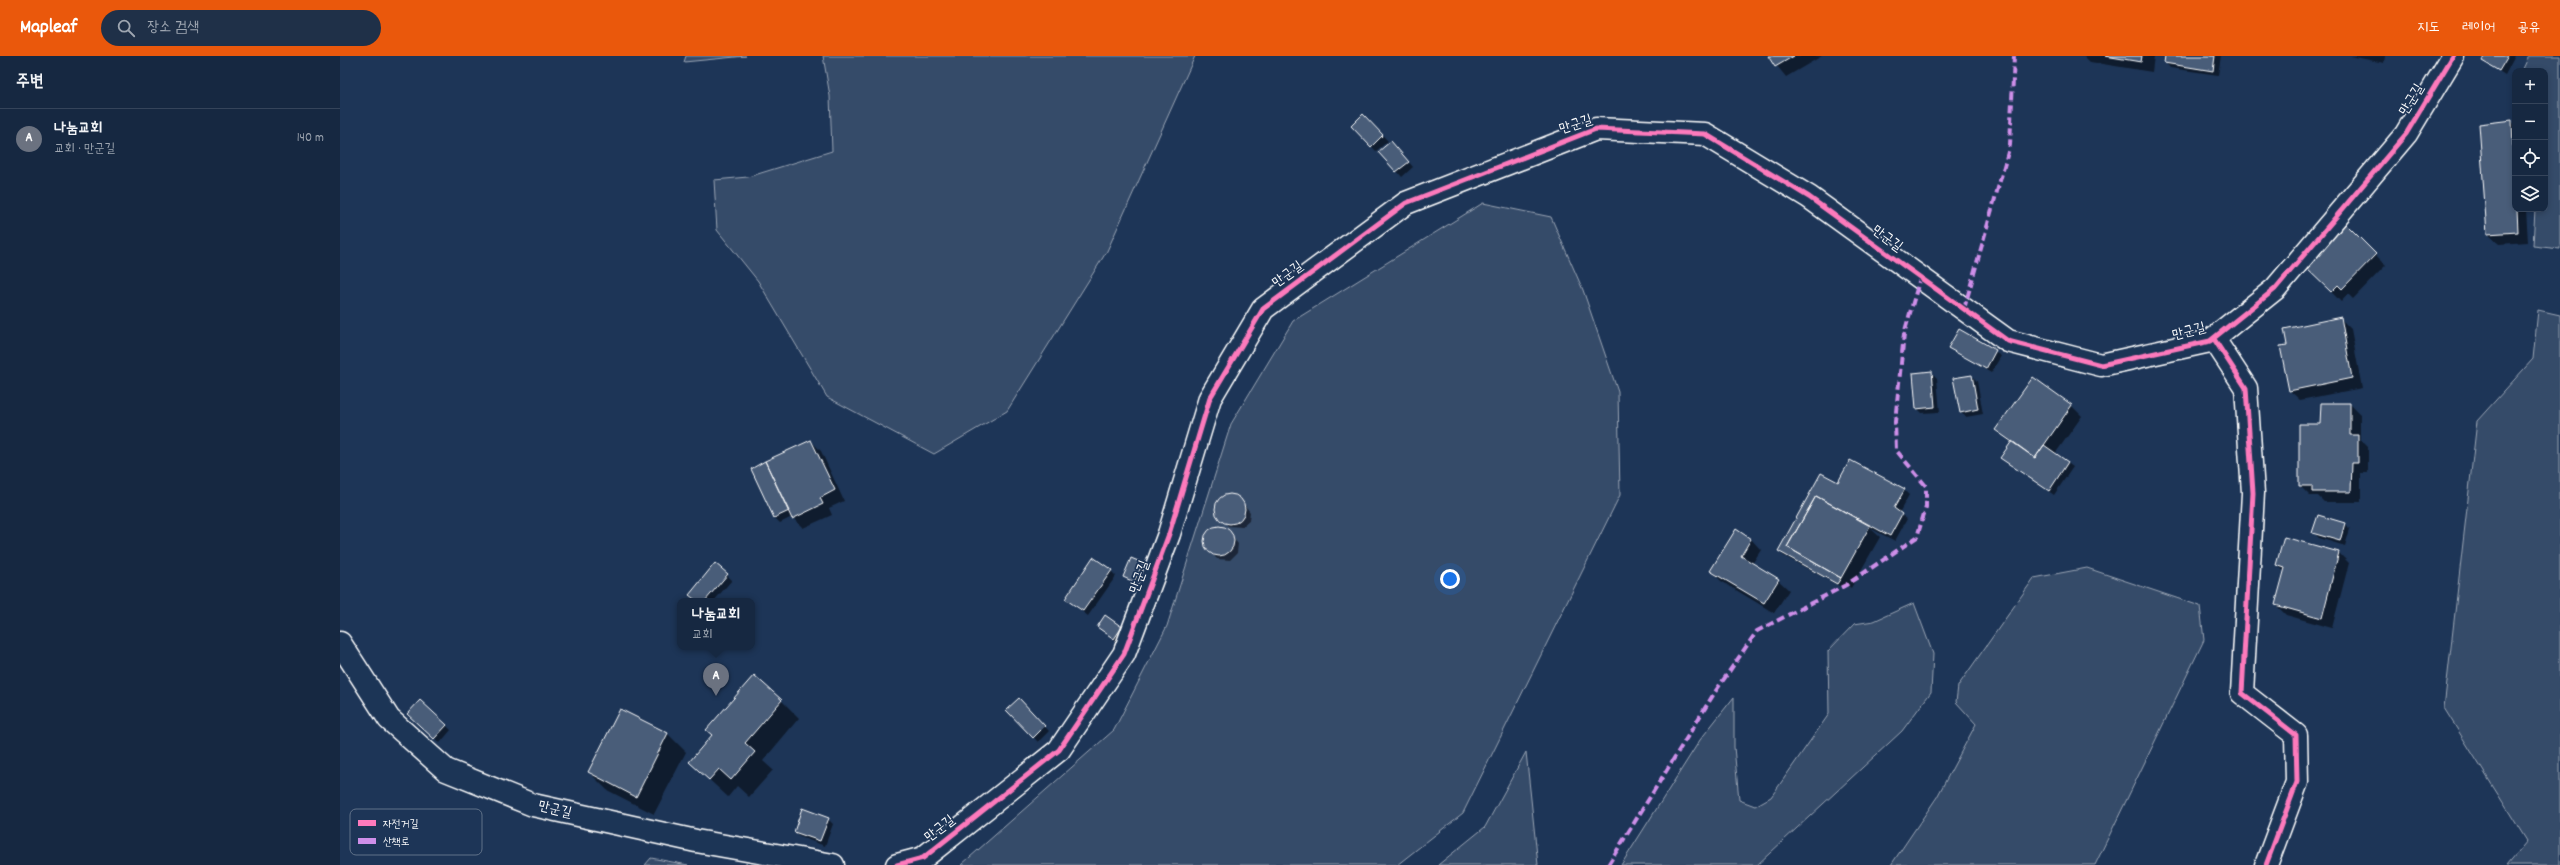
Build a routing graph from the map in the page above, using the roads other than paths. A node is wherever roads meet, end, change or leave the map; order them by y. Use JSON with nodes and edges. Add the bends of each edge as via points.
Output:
{"nodes":[{"id":1,"x":2453,"y":56,"type":"edge"},
{"id":2,"x":2214,"y":339,"type":"junction"},
{"id":3,"x":340,"y":643,"type":"edge"},
{"id":4,"x":833,"y":865,"type":"edge"},
{"id":5,"x":897,"y":865,"type":"edge"},
{"id":6,"x":2266,"y":865,"type":"edge"}],
"edges":[{"from":1,"to":2,"type":"street","name":"만군길","via":[[2406,134],[2280,283]]},
{"from":2,"to":5,"type":"street","name":"만군길","via":[[2210,342],[2101,365],[2008,341],[1809,196],[1705,134],[1596,129],[1406,203],[1263,309],[1210,398],[1169,534],[1124,654],[1059,750],[923,858]]},
{"from":2,"to":6,"type":"street","via":[[2246,388],[2253,493],[2242,693],[2296,735],[2298,782]]},
{"from":3,"to":4,"type":"street","name":"만군길","via":[[389,719],[446,770],[533,805],[696,841]]}]}
